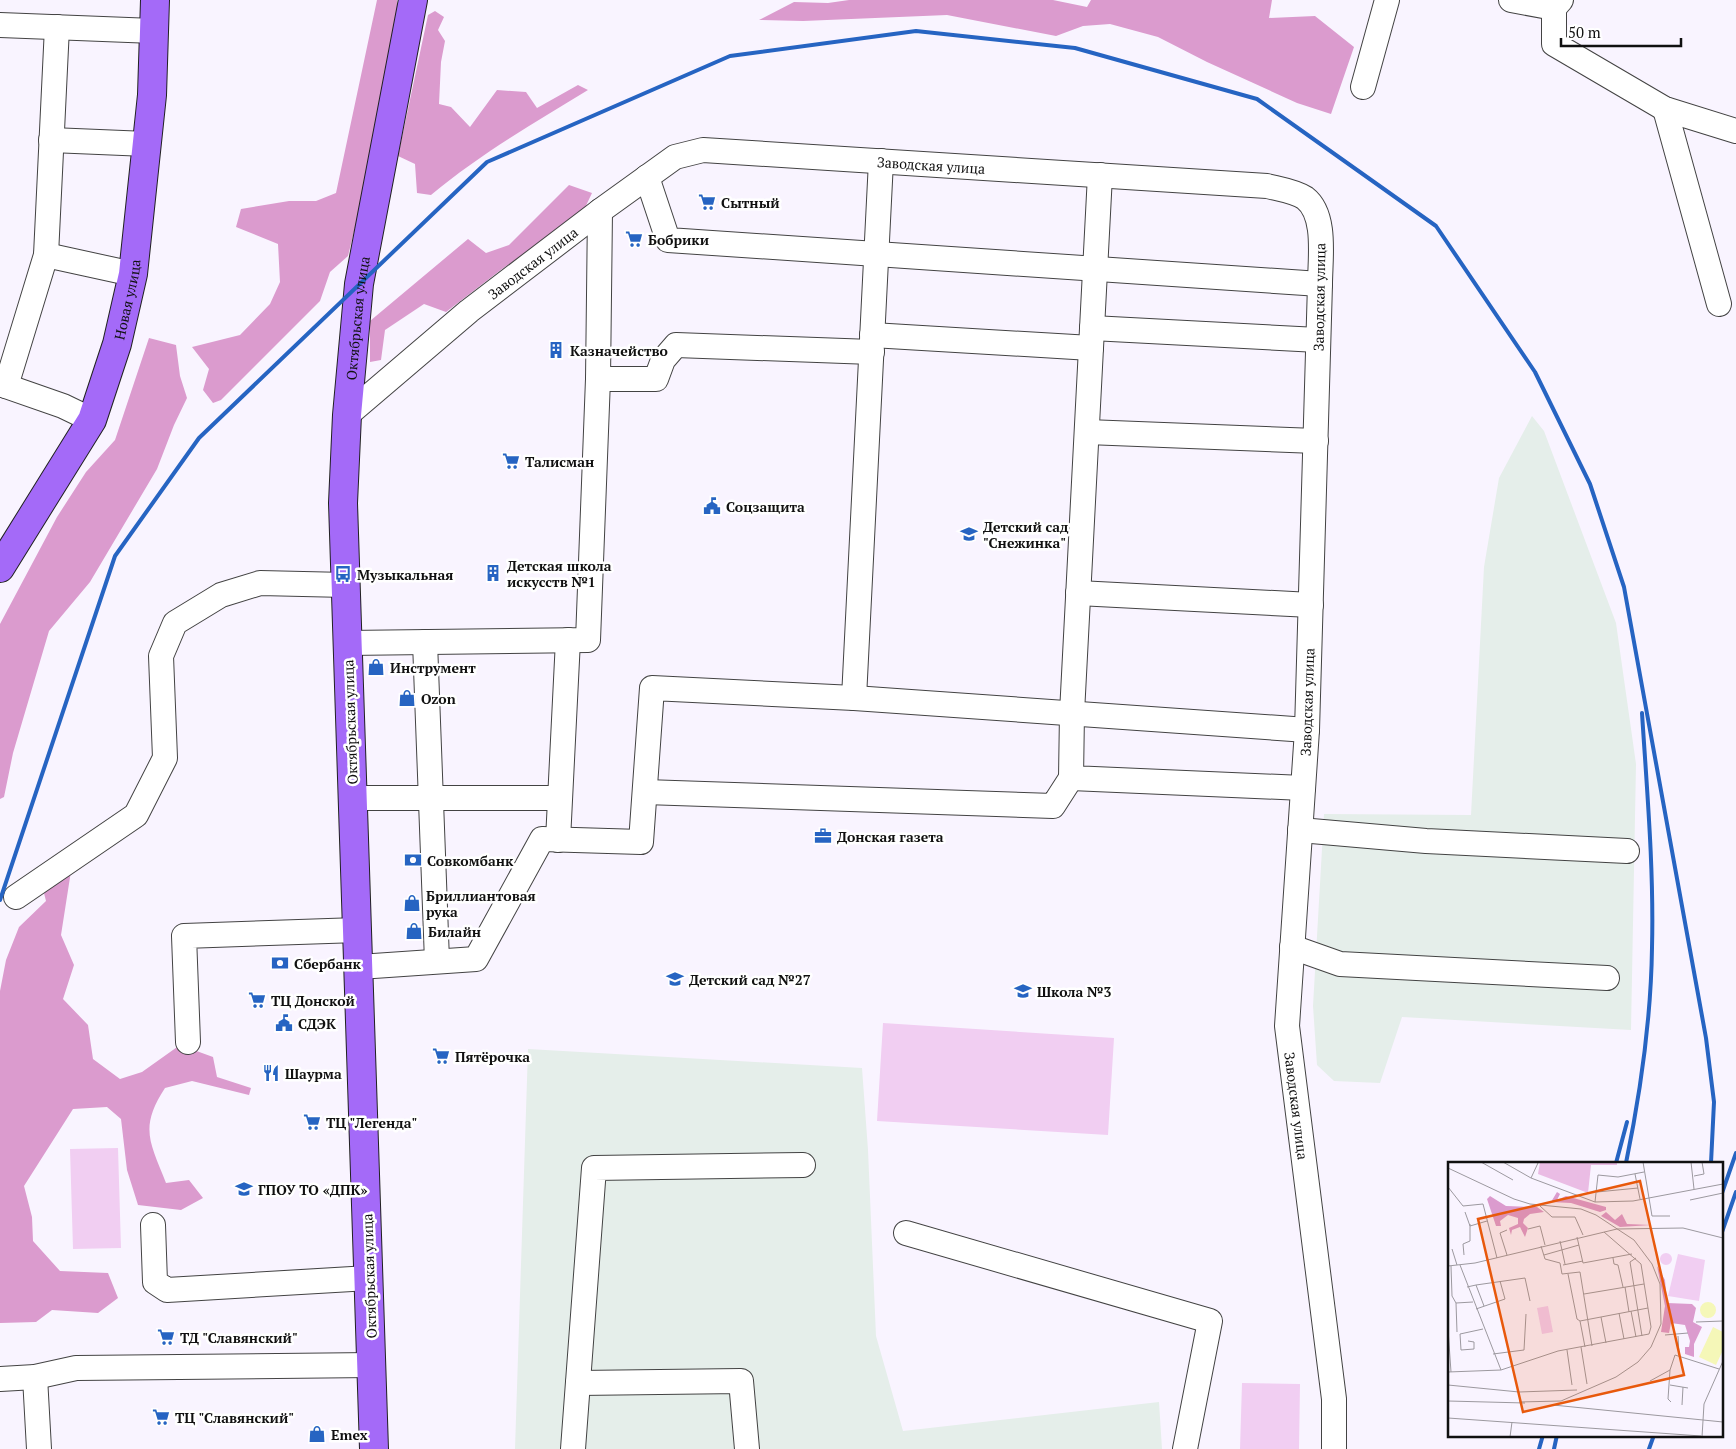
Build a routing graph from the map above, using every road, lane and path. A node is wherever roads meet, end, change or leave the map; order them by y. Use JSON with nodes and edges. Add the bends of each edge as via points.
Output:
{"nodes":[{"id":1,"x":155,"y":0,"type":"edge"},
{"id":2,"x":413,"y":0,"type":"edge"},
{"id":3,"x":1387,"y":0,"type":"edge"},
{"id":4,"x":1511,"y":0,"type":"edge"},
{"id":5,"x":1557,"y":4,"type":"edge"},
{"id":6,"x":0,"y":25,"type":"edge"},
{"id":7,"x":57,"y":27,"type":"junction"},
{"id":8,"x":154,"y":31,"type":"junction"},
{"id":9,"x":1363,"y":86,"type":"dead end"},
{"id":10,"x":1665,"y":109,"type":"junction"},
{"id":11,"x":1736,"y":131,"type":"edge"},
{"id":12,"x":52,"y":140,"type":"junction"},
{"id":13,"x":147,"y":144,"type":"junction"},
{"id":14,"x":881,"y":161,"type":"junction"},
{"id":15,"x":1100,"y":176,"type":"junction"},
{"id":16,"x":647,"y":177,"type":"junction"},
{"id":17,"x":600,"y":210,"type":"junction"},
{"id":18,"x":877,"y":254,"type":"junction"},
{"id":19,"x":46,"y":255,"type":"junction"},
{"id":20,"x":1095,"y":269,"type":"junction"},
{"id":21,"x":133,"y":274,"type":"junction"},
{"id":22,"x":1320,"y":284,"type":"junction"},
{"id":23,"x":1719,"y":304,"type":"dead end"},
{"id":24,"x":1092,"y":338,"type":"junction"},
{"id":25,"x":1318,"y":340,"type":"junction"},
{"id":26,"x":872,"y":344,"type":"junction"},
{"id":27,"x":598,"y":379,"type":"junction"},
{"id":28,"x":3,"y":385,"type":"edge"},
{"id":29,"x":347,"y":416,"type":"junction"},
{"id":30,"x":92,"y":420,"type":"junction"},
{"id":31,"x":1087,"y":432,"type":"junction"},
{"id":32,"x":1316,"y":441,"type":"junction"},
{"id":33,"x":0,"y":568,"type":"edge"},
{"id":34,"x":346,"y":585,"type":"junction"},
{"id":35,"x":1078,"y":593,"type":"junction"},
{"id":36,"x":1311,"y":605,"type":"junction"},
{"id":37,"x":568,"y":640,"type":"junction"},
{"id":38,"x":425,"y":642,"type":"junction"},
{"id":39,"x":347,"y":643,"type":"junction"},
{"id":40,"x":854,"y":698,"type":"junction"},
{"id":41,"x":1072,"y":713,"type":"junction"},
{"id":42,"x":1307,"y":730,"type":"junction"},
{"id":43,"x":1070,"y":778,"type":"junction"},
{"id":44,"x":1303,"y":788,"type":"junction"},
{"id":45,"x":645,"y":792,"type":"junction"},
{"id":46,"x":353,"y":798,"type":"junction"},
{"id":47,"x":430,"y":798,"type":"junction"},
{"id":48,"x":560,"y":798,"type":"junction"},
{"id":49,"x":1300,"y":830,"type":"junction"},
{"id":50,"x":558,"y":840,"type":"junction"},
{"id":51,"x":1627,"y":851,"type":"dead end"},
{"id":52,"x":16,"y":897,"type":"dead end"},
{"id":53,"x":358,"y":930,"type":"junction"},
{"id":54,"x":1292,"y":947,"type":"junction"},
{"id":55,"x":437,"y":961,"type":"junction"},
{"id":56,"x":359,"y":967,"type":"junction"},
{"id":57,"x":1607,"y":978,"type":"dead end"},
{"id":58,"x":188,"y":1042,"type":"dead end"},
{"id":59,"x":803,"y":1165,"type":"dead end"},
{"id":60,"x":153,"y":1225,"type":"dead end"},
{"id":61,"x":906,"y":1233,"type":"dead end"},
{"id":62,"x":369,"y":1278,"type":"junction"},
{"id":63,"x":372,"y":1365,"type":"junction"},
{"id":64,"x":35,"y":1378,"type":"junction"},
{"id":65,"x":0,"y":1379,"type":"edge"},
{"id":66,"x":578,"y":1384,"type":"junction"},
{"id":67,"x":39,"y":1449,"type":"edge"},
{"id":68,"x":374,"y":1449,"type":"edge"},
{"id":69,"x":573,"y":1449,"type":"edge"},
{"id":70,"x":747,"y":1449,"type":"edge"},
{"id":71,"x":1185,"y":1449,"type":"edge"},
{"id":72,"x":1334,"y":1449,"type":"edge"}],
"edges":[{"from":1,"to":8,"type":"main road","name":"Новая улица"},
{"from":2,"to":29,"type":"main road","name":"Октябрьская улица","via":[[359,284]]},
{"from":3,"to":9,"type":"street"},
{"from":4,"to":5,"type":"street"},
{"from":5,"to":10,"type":"street","via":[[1554,44]]},
{"from":6,"to":7,"type":"street"},
{"from":7,"to":8,"type":"street"},
{"from":7,"to":12,"type":"street"},
{"from":8,"to":13,"type":"main road","name":"Новая улица"},
{"from":10,"to":11,"type":"street"},
{"from":10,"to":23,"type":"street"},
{"from":12,"to":13,"type":"street"},
{"from":12,"to":19,"type":"street"},
{"from":13,"to":21,"type":"main road","name":"Новая улица"},
{"from":14,"to":15,"type":"street","name":"Заводская улица"},
{"from":14,"to":16,"type":"street","name":"Заводская улица","via":[[703,150],[675,157]]},
{"from":14,"to":18,"type":"street"},
{"from":15,"to":20,"type":"street"},
{"from":15,"to":22,"type":"street","name":"Заводская улица","via":[[1267,186],[1306,199],[1320,222]]},
{"from":16,"to":17,"type":"street","name":"Заводская улица"},
{"from":16,"to":18,"type":"street","via":[[668,240]]},
{"from":17,"to":27,"type":"street"},
{"from":17,"to":29,"type":"street","name":"Заводская улица","via":[[469,311]]},
{"from":18,"to":20,"type":"street"},
{"from":18,"to":26,"type":"street"},
{"from":19,"to":21,"type":"street"},
{"from":19,"to":28,"type":"street"},
{"from":20,"to":22,"type":"street"},
{"from":20,"to":24,"type":"street"},
{"from":21,"to":30,"type":"main road","name":"Новая улица","via":[[117,344]]},
{"from":22,"to":25,"type":"street","name":"Заводская улица"},
{"from":24,"to":25,"type":"street"},
{"from":24,"to":26,"type":"street"},
{"from":24,"to":31,"type":"street"},
{"from":25,"to":32,"type":"street","name":"Заводская улица"},
{"from":26,"to":27,"type":"street","via":[[676,345],[663,360],[656,379]]},
{"from":26,"to":40,"type":"street"},
{"from":27,"to":37,"type":"street","via":[[588,640]]},
{"from":28,"to":30,"type":"street"},
{"from":29,"to":34,"type":"main road","name":"Октябрьская улица"},
{"from":30,"to":33,"type":"main road","name":"Новая улица"},
{"from":31,"to":32,"type":"street"},
{"from":31,"to":35,"type":"street"},
{"from":32,"to":36,"type":"street","name":"Заводская улица"},
{"from":34,"to":39,"type":"main road","name":"Октябрьская улица"},
{"from":34,"to":52,"type":"street","via":[[260,583],[221,595],[175,623],[160,656],[165,758],[136,815]]},
{"from":35,"to":36,"type":"street"},
{"from":35,"to":41,"type":"street"},
{"from":36,"to":42,"type":"street","name":"Заводская улица"},
{"from":37,"to":38,"type":"street"},
{"from":37,"to":48,"type":"street"},
{"from":38,"to":39,"type":"street"},
{"from":38,"to":47,"type":"street"},
{"from":39,"to":46,"type":"main road","name":"Октябрьская улица"},
{"from":40,"to":41,"type":"street"},
{"from":40,"to":45,"type":"street","via":[[652,688]]},
{"from":41,"to":42,"type":"street"},
{"from":41,"to":43,"type":"street"},
{"from":42,"to":44,"type":"street","name":"Заводская улица"},
{"from":43,"to":44,"type":"street"},
{"from":43,"to":45,"type":"street","via":[[1053,806]]},
{"from":44,"to":49,"type":"street","name":"Заводская улица"},
{"from":45,"to":50,"type":"street","via":[[642,842]]},
{"from":46,"to":47,"type":"street"},
{"from":46,"to":53,"type":"main road","name":"Октябрьская улица"},
{"from":47,"to":48,"type":"street"},
{"from":47,"to":55,"type":"street"},
{"from":48,"to":50,"type":"street"},
{"from":49,"to":51,"type":"street"},
{"from":49,"to":54,"type":"street","name":"Заводская улица"},
{"from":50,"to":55,"type":"street","via":[[542,839],[476,959]]},
{"from":53,"to":56,"type":"main road","name":"Октябрьская улица"},
{"from":53,"to":58,"type":"street","via":[[184,936]]},
{"from":54,"to":57,"type":"street","via":[[1340,964]]},
{"from":54,"to":72,"type":"street","name":"Заводская улица","via":[[1286,1026],[1334,1400]]},
{"from":55,"to":56,"type":"street"},
{"from":56,"to":62,"type":"main road","name":"Октябрьская улица"},
{"from":59,"to":66,"type":"street","via":[[594,1168]]},
{"from":60,"to":62,"type":"street","via":[[155,1282],[167,1290]]},
{"from":61,"to":71,"type":"street","via":[[1210,1321]]},
{"from":62,"to":63,"type":"main road","name":"Октябрьская улица"},
{"from":63,"to":64,"type":"street","via":[[76,1368]]},
{"from":63,"to":68,"type":"main road","name":"Октябрьская улица"},
{"from":64,"to":65,"type":"street"},
{"from":64,"to":67,"type":"street"},
{"from":66,"to":69,"type":"street"},
{"from":66,"to":70,"type":"street","via":[[741,1381]]}]}
